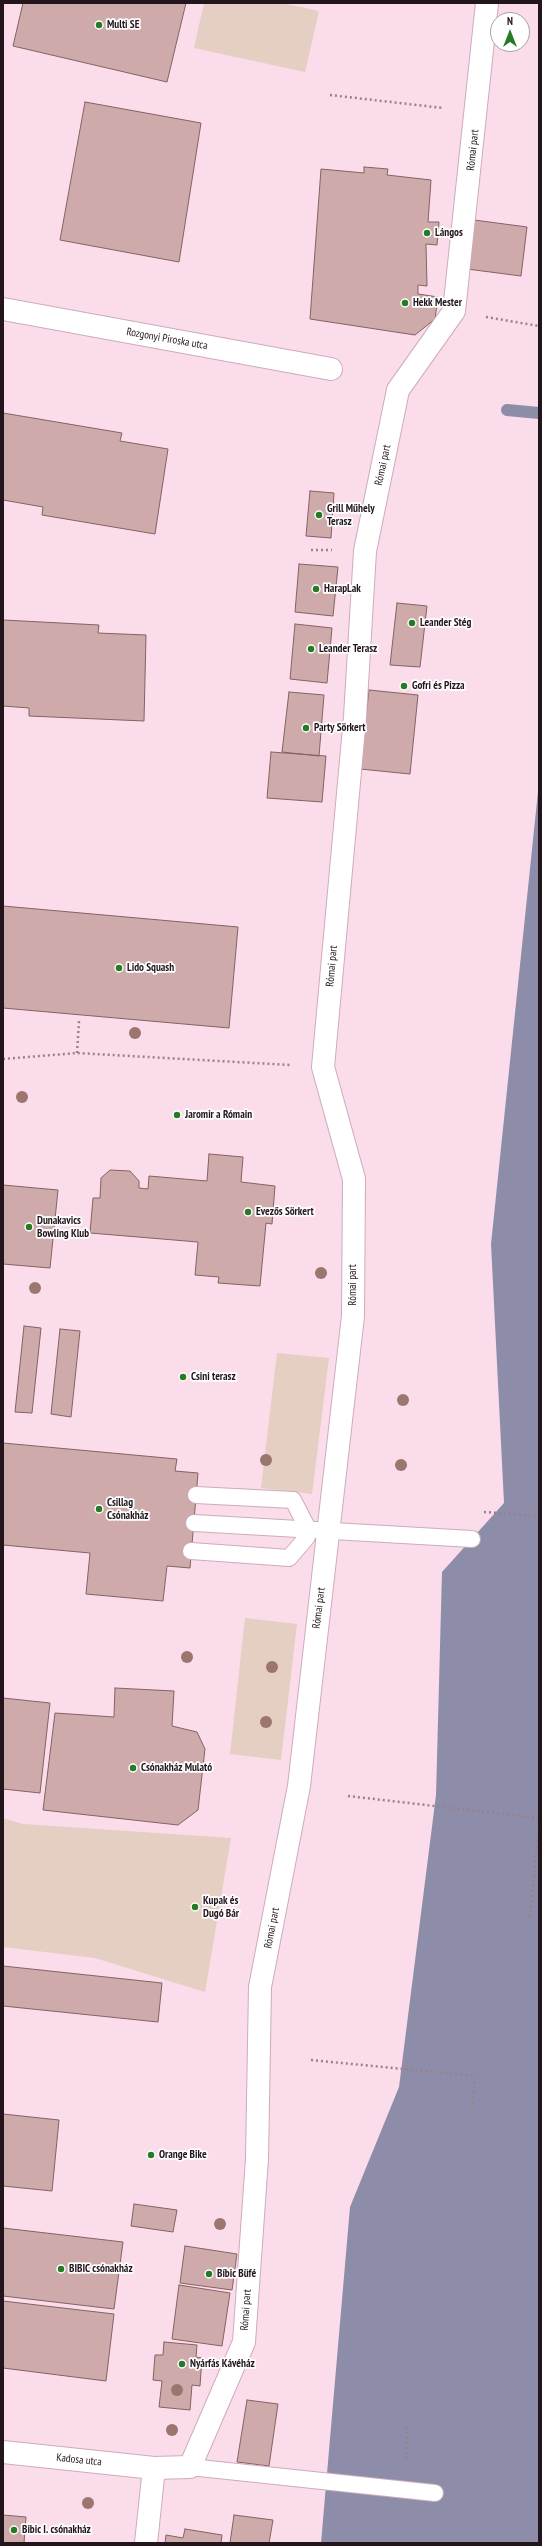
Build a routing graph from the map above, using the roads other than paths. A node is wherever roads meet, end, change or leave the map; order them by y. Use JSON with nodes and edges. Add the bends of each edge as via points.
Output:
{"nodes":[{"id":1,"x":487,"y":3,"type":"edge"},
{"id":2,"x":3,"y":308,"type":"edge"},
{"id":3,"x":331,"y":369,"type":"dead end"},
{"id":4,"x":196,"y":1495,"type":"dead end"},
{"id":5,"x":194,"y":1523,"type":"dead end"},
{"id":6,"x":214,"y":1532,"type":"dead end"},
{"id":7,"x":318,"y":1534,"type":"junction"},
{"id":8,"x":468,"y":1543,"type":"dead end"},
{"id":9,"x":191,"y":1551,"type":"dead end"},
{"id":10,"x":3,"y":2452,"type":"edge"},
{"id":11,"x":190,"y":2467,"type":"junction"},
{"id":12,"x":154,"y":2468,"type":"junction"},
{"id":13,"x":435,"y":2494,"type":"dead end"},
{"id":14,"x":146,"y":2543,"type":"edge"}],
"edges":[{"from":1,"to":7,"type":"street","name":"Római part","via":[[454,311],[398,390],[365,551],[355,717],[323,1067],[354,1179],[353,1316]]},
{"from":2,"to":3,"type":"street","name":"Rozgonyi Piroska utca"},
{"from":4,"to":7,"type":"lane","via":[[294,1500]]},
{"from":5,"to":7,"type":"lane"},
{"from":6,"to":7,"type":"lane"},
{"from":7,"to":8,"type":"lane"},
{"from":7,"to":9,"type":"lane","via":[[289,1558]]},
{"from":7,"to":11,"type":"street","name":"Római part","via":[[299,1786],[260,1987],[257,2159],[244,2342]]},
{"from":10,"to":12,"type":"street","name":"Kadosa utca"},
{"from":11,"to":12,"type":"street"},
{"from":11,"to":13,"type":"lane"},
{"from":12,"to":14,"type":"street"}]}
